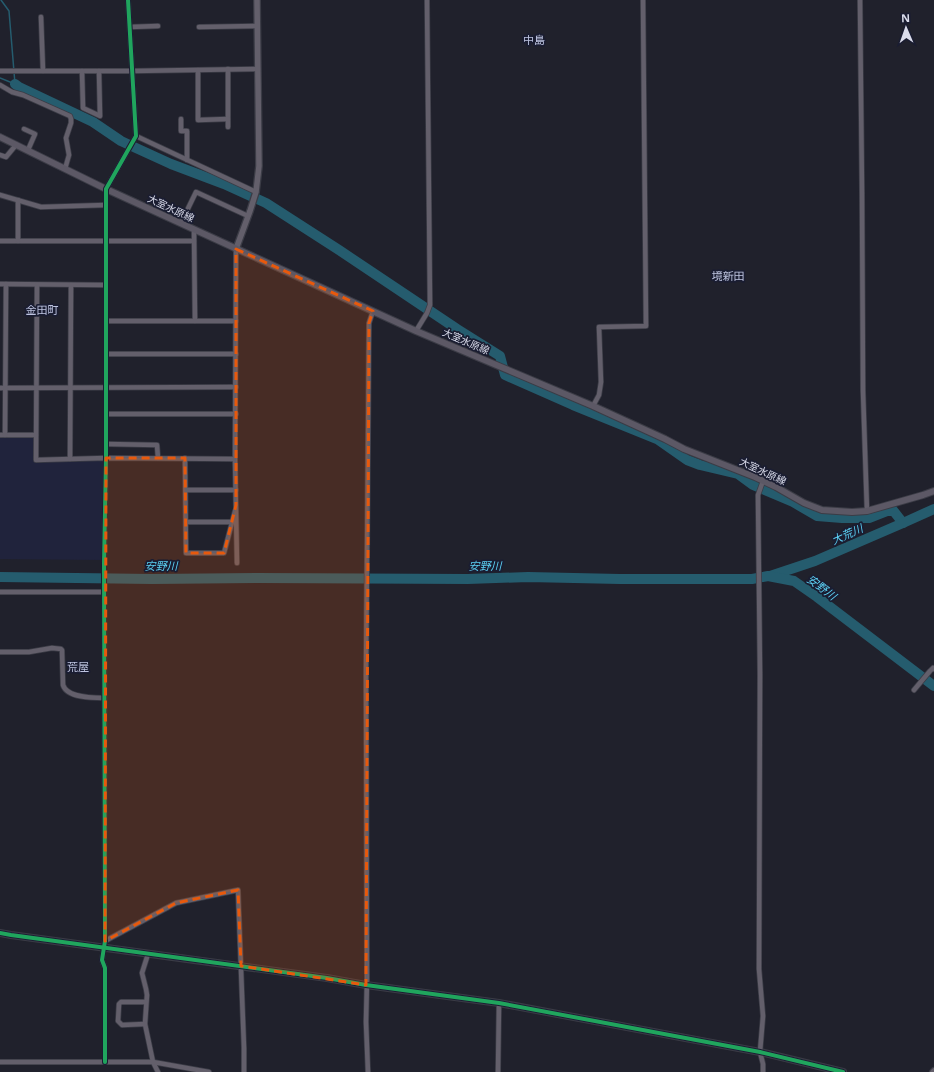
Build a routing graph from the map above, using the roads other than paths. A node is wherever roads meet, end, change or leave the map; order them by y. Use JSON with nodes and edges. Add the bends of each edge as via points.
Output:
{"nodes":[{"id":1,"x":128,"y":0,"type":"edge"},
{"id":2,"x":257,"y":0,"type":"edge"},
{"id":3,"x":426,"y":0,"type":"edge"},
{"id":4,"x":643,"y":0,"type":"edge"},
{"id":5,"x":860,"y":0,"type":"edge"},
{"id":6,"x":41,"y":17,"type":"dead end"},
{"id":7,"x":158,"y":26,"type":"dead end"},
{"id":8,"x":257,"y":26,"type":"junction"},
{"id":9,"x":130,"y":27,"type":"junction"},
{"id":10,"x":199,"y":27,"type":"dead end"},
{"id":11,"x":228,"y":69,"type":"junction"},
{"id":12,"x":258,"y":69,"type":"junction"},
{"id":13,"x":198,"y":70,"type":"junction"},
{"id":14,"x":0,"y":71,"type":"edge"},
{"id":15,"x":43,"y":71,"type":"junction"},
{"id":16,"x":82,"y":71,"type":"junction"},
{"id":17,"x":99,"y":71,"type":"junction"},
{"id":18,"x":132,"y":71,"type":"junction"},
{"id":19,"x":0,"y":84,"type":"edge"},
{"id":20,"x":181,"y":119,"type":"dead end"},
{"id":21,"x":228,"y":119,"type":"junction"},
{"id":22,"x":228,"y":127,"type":"dead end"},
{"id":23,"x":24,"y":129,"type":"dead end"},
{"id":24,"x":136,"y":136,"type":"junction"},
{"id":25,"x":0,"y":137,"type":"edge"},
{"id":26,"x":16,"y":144,"type":"junction"},
{"id":27,"x":28,"y":150,"type":"junction"},
{"id":28,"x":0,"y":155,"type":"edge"},
{"id":29,"x":188,"y":160,"type":"junction"},
{"id":30,"x":65,"y":168,"type":"junction"},
{"id":31,"x":106,"y":189,"type":"junction"},
{"id":32,"x":256,"y":192,"type":"junction"},
{"id":33,"x":0,"y":195,"type":"edge"},
{"id":34,"x":18,"y":200,"type":"junction"},
{"id":35,"x":106,"y":205,"type":"junction"},
{"id":36,"x":248,"y":216,"type":"junction"},
{"id":37,"x":181,"y":223,"type":"junction"},
{"id":38,"x":194,"y":229,"type":"junction"},
{"id":39,"x":0,"y":241,"type":"edge"},
{"id":40,"x":18,"y":241,"type":"junction"},
{"id":41,"x":106,"y":241,"type":"junction"},
{"id":42,"x":194,"y":241,"type":"junction"},
{"id":43,"x":236,"y":249,"type":"junction"},
{"id":44,"x":0,"y":284,"type":"edge"},
{"id":45,"x":6,"y":284,"type":"junction"},
{"id":46,"x":38,"y":284,"type":"junction"},
{"id":47,"x":71,"y":285,"type":"junction"},
{"id":48,"x":106,"y":285,"type":"junction"},
{"id":49,"x":373,"y":311,"type":"junction"},
{"id":50,"x":106,"y":321,"type":"junction"},
{"id":51,"x":195,"y":321,"type":"junction"},
{"id":52,"x":236,"y":321,"type":"junction"},
{"id":53,"x":416,"y":331,"type":"junction"},
{"id":54,"x":106,"y":354,"type":"junction"},
{"id":55,"x":236,"y":354,"type":"junction"},
{"id":56,"x":236,"y":387,"type":"junction"},
{"id":57,"x":3,"y":388,"type":"edge"},
{"id":58,"x":37,"y":388,"type":"junction"},
{"id":59,"x":71,"y":388,"type":"junction"},
{"id":60,"x":106,"y":388,"type":"junction"},
{"id":61,"x":593,"y":406,"type":"junction"},
{"id":62,"x":106,"y":414,"type":"junction"},
{"id":63,"x":236,"y":414,"type":"junction"},
{"id":64,"x":2,"y":435,"type":"edge"},
{"id":65,"x":36,"y":435,"type":"junction"},
{"id":66,"x":106,"y":444,"type":"junction"},
{"id":67,"x":106,"y":458,"type":"junction"},
{"id":68,"x":158,"y":458,"type":"junction"},
{"id":69,"x":186,"y":458,"type":"junction"},
{"id":70,"x":70,"y":459,"type":"junction"},
{"id":71,"x":235,"y":459,"type":"junction"},
{"id":72,"x":762,"y":482,"type":"junction"},
{"id":73,"x":186,"y":490,"type":"junction"},
{"id":74,"x":236,"y":490,"type":"junction"},
{"id":75,"x":934,"y":491,"type":"edge"},
{"id":76,"x":236,"y":505,"type":"junction"},
{"id":77,"x":867,"y":511,"type":"junction"},
{"id":78,"x":186,"y":522,"type":"junction"},
{"id":79,"x":232,"y":522,"type":"junction"},
{"id":80,"x":238,"y":563,"type":"dead end"},
{"id":81,"x":104,"y":590,"type":"junction"},
{"id":82,"x":0,"y":592,"type":"edge"},
{"id":83,"x":0,"y":652,"type":"edge"},
{"id":84,"x":932,"y":670,"type":"edge"},
{"id":85,"x":916,"y":688,"type":"dead end"},
{"id":86,"x":104,"y":698,"type":"junction"},
{"id":87,"x":0,"y":932,"type":"edge"},
{"id":88,"x":105,"y":940,"type":"junction"},
{"id":89,"x":104,"y":948,"type":"junction"},
{"id":90,"x":148,"y":954,"type":"junction"},
{"id":91,"x":241,"y":966,"type":"junction"},
{"id":92,"x":366,"y":985,"type":"junction"},
{"id":93,"x":146,"y":1002,"type":"junction"},
{"id":94,"x":499,"y":1003,"type":"junction"},
{"id":95,"x":145,"y":1024,"type":"junction"},
{"id":96,"x":760,"y":1052,"type":"junction"},
{"id":97,"x":0,"y":1062,"type":"edge"},
{"id":98,"x":104,"y":1062,"type":"junction"},
{"id":99,"x":153,"y":1062,"type":"junction"},
{"id":100,"x":158,"y":1072,"type":"edge"},
{"id":101,"x":209,"y":1072,"type":"edge"},
{"id":102,"x":244,"y":1072,"type":"edge"},
{"id":103,"x":368,"y":1072,"type":"edge"},
{"id":104,"x":498,"y":1072,"type":"edge"},
{"id":105,"x":763,"y":1072,"type":"edge"},
{"id":106,"x":843,"y":1072,"type":"edge"}],
"edges":[{"from":1,"to":9,"type":"street"},
{"from":2,"to":8,"type":"street"},
{"from":3,"to":53,"type":"street","via":[[430,305]]},
{"from":4,"to":61,"type":"street","via":[[646,326],[599,327],[601,382],[599,395]]},
{"from":5,"to":77,"type":"street","via":[[863,391]]},
{"from":6,"to":15,"type":"street"},
{"from":7,"to":9,"type":"street"},
{"from":8,"to":10,"type":"street"},
{"from":8,"to":12,"type":"street"},
{"from":9,"to":18,"type":"street"},
{"from":11,"to":12,"type":"street"},
{"from":11,"to":13,"type":"street"},
{"from":11,"to":21,"type":"street"},
{"from":12,"to":32,"type":"street","via":[[259,166]]},
{"from":13,"to":18,"type":"street"},
{"from":13,"to":21,"type":"street","via":[[198,120]]},
{"from":14,"to":15,"type":"street"},
{"from":15,"to":16,"type":"street"},
{"from":16,"to":17,"type":"street"},
{"from":16,"to":17,"type":"street","via":[[83,108],[100,116]]},
{"from":17,"to":18,"type":"street"},
{"from":18,"to":24,"type":"street"},
{"from":19,"to":30,"type":"street","via":[[12,92],[70,116],[72,124],[66,138],[68,155]]},
{"from":20,"to":29,"type":"street","via":[[182,131],[187,131]]},
{"from":21,"to":22,"type":"street"},
{"from":23,"to":27,"type":"street","via":[[35,134]]},
{"from":24,"to":29,"type":"street"},
{"from":24,"to":31,"type":"street"},
{"from":25,"to":26,"type":"main road","name":"大室水原線"},
{"from":26,"to":27,"type":"main road","name":"大室水原線"},
{"from":26,"to":28,"type":"street","via":[[6,157]]},
{"from":27,"to":30,"type":"main road","name":"大室水原線"},
{"from":29,"to":32,"type":"street"},
{"from":30,"to":31,"type":"main road","name":"大室水原線"},
{"from":31,"to":35,"type":"street"},
{"from":31,"to":37,"type":"main road","name":"大室水原線"},
{"from":32,"to":36,"type":"street"},
{"from":33,"to":34,"type":"street"},
{"from":34,"to":35,"type":"street","via":[[41,208]]},
{"from":34,"to":40,"type":"street"},
{"from":35,"to":41,"type":"street"},
{"from":36,"to":37,"type":"street","via":[[196,192]]},
{"from":36,"to":43,"type":"street"},
{"from":37,"to":38,"type":"main road","name":"大室水原線"},
{"from":38,"to":42,"type":"street"},
{"from":38,"to":43,"type":"main road","name":"大室水原線"},
{"from":39,"to":40,"type":"street"},
{"from":40,"to":41,"type":"street"},
{"from":41,"to":42,"type":"street"},
{"from":41,"to":48,"type":"street"},
{"from":42,"to":51,"type":"street"},
{"from":43,"to":49,"type":"main road","name":"大室水原線"},
{"from":43,"to":52,"type":"street"},
{"from":44,"to":45,"type":"street"},
{"from":45,"to":46,"type":"street"},
{"from":45,"to":57,"type":"street"},
{"from":46,"to":47,"type":"street"},
{"from":46,"to":58,"type":"street"},
{"from":47,"to":48,"type":"street"},
{"from":47,"to":59,"type":"street"},
{"from":48,"to":50,"type":"street"},
{"from":49,"to":53,"type":"main road","name":"大室水原線"},
{"from":49,"to":92,"type":"street","via":[[369,323]]},
{"from":50,"to":51,"type":"street"},
{"from":50,"to":54,"type":"street"},
{"from":51,"to":52,"type":"street"},
{"from":52,"to":55,"type":"street"},
{"from":53,"to":61,"type":"main road","name":"大室水原線"},
{"from":54,"to":55,"type":"street"},
{"from":54,"to":60,"type":"street"},
{"from":55,"to":56,"type":"street"},
{"from":56,"to":60,"type":"street"},
{"from":56,"to":63,"type":"street"},
{"from":57,"to":58,"type":"street"},
{"from":57,"to":64,"type":"street"},
{"from":58,"to":59,"type":"street"},
{"from":58,"to":65,"type":"street"},
{"from":59,"to":60,"type":"street"},
{"from":59,"to":70,"type":"street"},
{"from":60,"to":62,"type":"street"},
{"from":61,"to":72,"type":"main road","name":"大室水原線"},
{"from":62,"to":63,"type":"street"},
{"from":62,"to":66,"type":"street"},
{"from":63,"to":71,"type":"street"},
{"from":64,"to":65,"type":"street"},
{"from":65,"to":70,"type":"street","via":[[36,460]]},
{"from":66,"to":67,"type":"street"},
{"from":66,"to":68,"type":"street","via":[[157,445]]},
{"from":67,"to":68,"type":"street"},
{"from":67,"to":70,"type":"street"},
{"from":67,"to":81,"type":"street"},
{"from":68,"to":69,"type":"street"},
{"from":69,"to":71,"type":"street"},
{"from":69,"to":73,"type":"street"},
{"from":71,"to":74,"type":"street"},
{"from":72,"to":77,"type":"main road","name":"大室水原線","via":[[822,510]]},
{"from":72,"to":96,"type":"street","via":[[759,491],[758,565],[759,968],[764,1016]]},
{"from":73,"to":74,"type":"street"},
{"from":73,"to":78,"type":"street"},
{"from":74,"to":76,"type":"street"},
{"from":75,"to":77,"type":"main road","name":"大室水原線"},
{"from":76,"to":79,"type":"street"},
{"from":76,"to":80,"type":"street"},
{"from":78,"to":79,"type":"street"},
{"from":78,"to":79,"type":"street","via":[[186,553],[224,553]]},
{"from":81,"to":82,"type":"street"},
{"from":81,"to":86,"type":"street"},
{"from":83,"to":86,"type":"street","via":[[61,649],[65,689],[80,697]]},
{"from":84,"to":85,"type":"street"},
{"from":86,"to":88,"type":"street"},
{"from":87,"to":89,"type":"street"},
{"from":88,"to":89,"type":"street"},
{"from":88,"to":91,"type":"street","via":[[176,903],[238,890]]},
{"from":89,"to":90,"type":"street"},
{"from":89,"to":98,"type":"street"},
{"from":90,"to":91,"type":"street"},
{"from":90,"to":93,"type":"street","via":[[142,973]]},
{"from":91,"to":92,"type":"street"},
{"from":91,"to":102,"type":"street"},
{"from":92,"to":94,"type":"street"},
{"from":92,"to":103,"type":"street"},
{"from":93,"to":95,"type":"street"},
{"from":93,"to":95,"type":"street","via":[[121,1002],[118,1021],[122,1025]]},
{"from":94,"to":96,"type":"street"},
{"from":94,"to":104,"type":"street"},
{"from":95,"to":99,"type":"street"},
{"from":96,"to":105,"type":"street"},
{"from":96,"to":106,"type":"street"},
{"from":97,"to":98,"type":"street"},
{"from":98,"to":99,"type":"street"},
{"from":99,"to":100,"type":"street"},
{"from":99,"to":101,"type":"street"}]}
